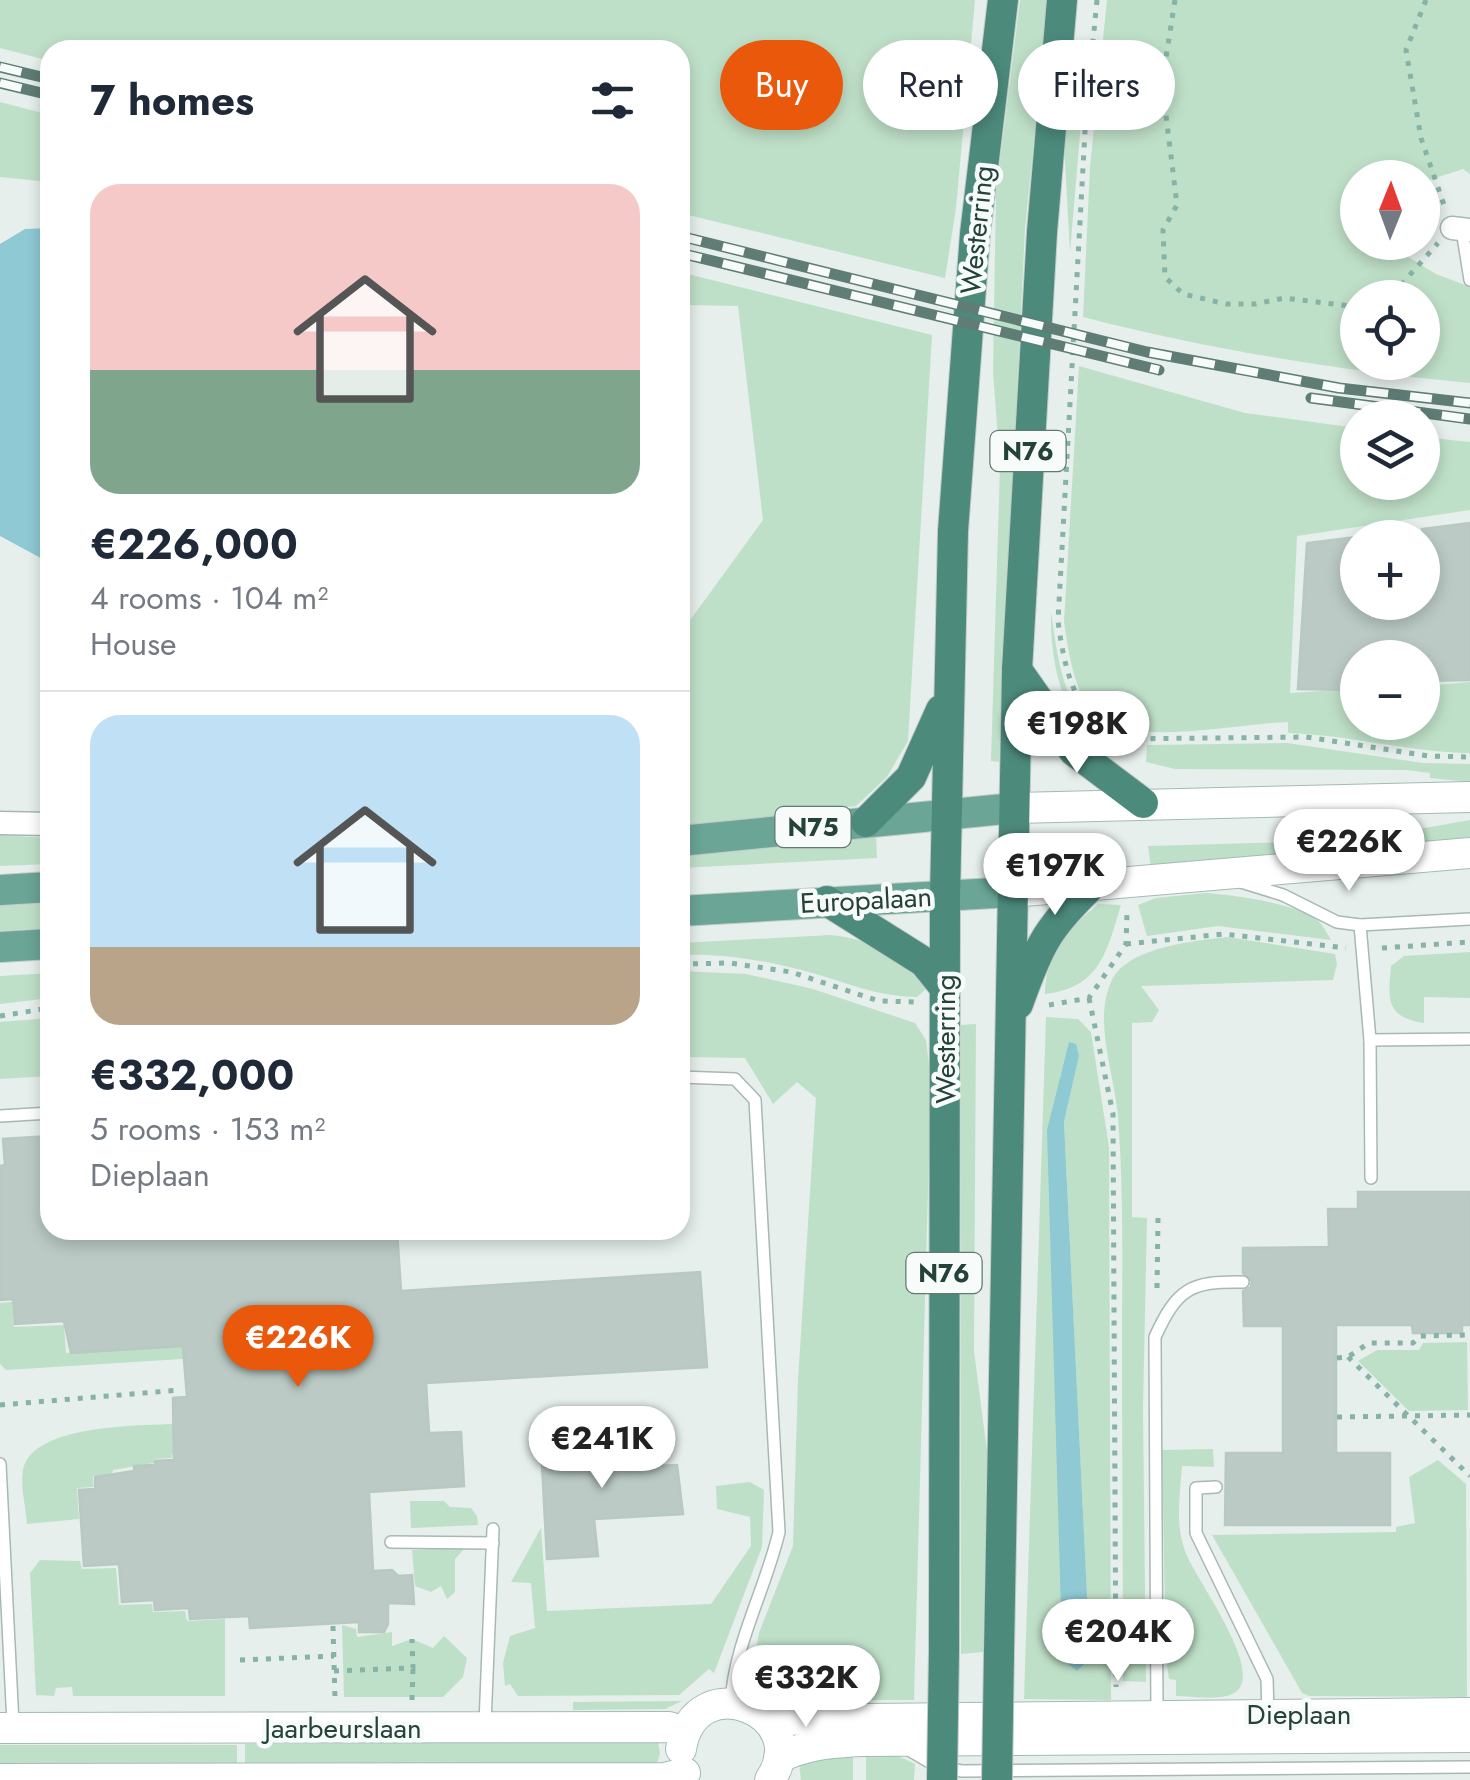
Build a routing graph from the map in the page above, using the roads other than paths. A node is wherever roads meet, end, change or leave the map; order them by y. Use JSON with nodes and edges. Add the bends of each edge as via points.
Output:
{"nodes":[{"id":1,"x":1003,"y":0,"type":"edge"},
{"id":2,"x":1062,"y":0,"type":"edge"},
{"id":3,"x":1461,"y":229,"type":"edge"},
{"id":4,"x":1470,"y":280,"type":"edge"},
{"id":5,"x":1017,"y":670,"type":"junction"},
{"id":6,"x":948,"y":698,"type":"junction"},
{"id":7,"x":1470,"y":797,"type":"edge"},
{"id":8,"x":1143,"y":804,"type":"junction"},
{"id":9,"x":1014,"y":808,"type":"junction"},
{"id":10,"x":946,"y":814,"type":"junction"},
{"id":11,"x":866,"y":822,"type":"junction"},
{"id":12,"x":0,"y":823,"type":"edge"},
{"id":13,"x":40,"y":824,"type":"edge"},
{"id":14,"x":690,"y":840,"type":"edge"},
{"id":15,"x":1470,"y":853,"type":"edge"},
{"id":16,"x":1223,"y":876,"type":"junction"},
{"id":17,"x":1092,"y":884,"type":"junction"},
{"id":18,"x":40,"y":888,"type":"edge"},
{"id":19,"x":0,"y":890,"type":"edge"},
{"id":20,"x":1012,"y":892,"type":"junction"},
{"id":21,"x":945,"y":896,"type":"junction"},
{"id":22,"x":827,"y":901,"type":"junction"},
{"id":23,"x":690,"y":910,"type":"edge"},
{"id":24,"x":1470,"y":919,"type":"edge"},
{"id":25,"x":1360,"y":925,"type":"junction"},
{"id":26,"x":40,"y":945,"type":"edge"},
{"id":27,"x":0,"y":947,"type":"edge"},
{"id":28,"x":932,"y":995,"type":"junction"},
{"id":29,"x":1008,"y":1030,"type":"junction"},
{"id":30,"x":1470,"y":1039,"type":"edge"},
{"id":31,"x":1370,"y":1040,"type":"junction"},
{"id":32,"x":690,"y":1077,"type":"edge"},
{"id":33,"x":40,"y":1114,"type":"edge"},
{"id":34,"x":0,"y":1116,"type":"edge"},
{"id":35,"x":1371,"y":1178,"type":"dead end"},
{"id":36,"x":1244,"y":1282,"type":"dead end"},
{"id":37,"x":0,"y":1464,"type":"edge"},
{"id":38,"x":1216,"y":1487,"type":"dead end"},
{"id":39,"x":493,"y":1529,"type":"dead end"},
{"id":40,"x":391,"y":1542,"type":"dead end"},
{"id":41,"x":493,"y":1543,"type":"junction"},
{"id":42,"x":730,"y":1702,"type":"junction"},
{"id":43,"x":1470,"y":1713,"type":"edge"},
{"id":44,"x":1157,"y":1714,"type":"junction"},
{"id":45,"x":1268,"y":1714,"type":"junction"},
{"id":46,"x":768,"y":1720,"type":"junction"},
{"id":47,"x":7,"y":1728,"type":"edge"},
{"id":48,"x":485,"y":1728,"type":"junction"},
{"id":49,"x":684,"y":1732,"type":"junction"},
{"id":50,"x":1470,"y":1737,"type":"edge"},
{"id":51,"x":895,"y":1740,"type":"junction"},
{"id":52,"x":1470,"y":1767,"type":"edge"},
{"id":53,"x":774,"y":1769,"type":"edge"},
{"id":54,"x":1295,"y":1774,"type":"edge"},
{"id":55,"x":688,"y":1776,"type":"edge"},
{"id":56,"x":0,"y":1778,"type":"edge"},
{"id":57,"x":942,"y":1780,"type":"edge"},
{"id":58,"x":997,"y":1780,"type":"edge"}],
"edges":[{"from":1,"to":6,"type":"highway","name":"Westerring","number":"N76","via":[[972,271]]},
{"from":2,"to":5,"type":"highway","number":"N76"},
{"from":3,"to":4,"type":"lane"},
{"from":5,"to":8,"type":"highway","via":[[1074,751]]},
{"from":5,"to":9,"type":"highway","number":"N76"},
{"from":6,"to":10,"type":"highway","name":"Westerring","number":"N76"},
{"from":6,"to":11,"type":"highway","via":[[911,777]]},
{"from":7,"to":8,"type":"main road","number":"N75"},
{"from":8,"to":9,"type":"main road","number":"N75"},
{"from":9,"to":10,"type":"main road","number":"N75"},
{"from":9,"to":20,"type":"highway","number":"N76"},
{"from":10,"to":11,"type":"main road","number":"N75"},
{"from":10,"to":21,"type":"highway","name":"Westerring","number":"N76"},
{"from":11,"to":14,"type":"main road","number":"N75"},
{"from":12,"to":13,"type":"street"},
{"from":15,"to":16,"type":"main road","name":"Europalaan"},
{"from":16,"to":17,"type":"main road","name":"Europalaan"},
{"from":16,"to":25,"type":"lane"},
{"from":17,"to":20,"type":"main road","name":"Europalaan"},
{"from":17,"to":29,"type":"highway","via":[[1042,941]]},
{"from":18,"to":19,"type":"main road"},
{"from":20,"to":21,"type":"main road","name":"Europalaan"},
{"from":20,"to":29,"type":"highway","number":"N76"},
{"from":21,"to":22,"type":"main road","name":"Europalaan"},
{"from":21,"to":28,"type":"highway","name":"Westerring","number":"N76"},
{"from":22,"to":23,"type":"main road","name":"Europalaan"},
{"from":22,"to":28,"type":"highway","via":[[924,962]]},
{"from":24,"to":25,"type":"lane"},
{"from":25,"to":31,"type":"lane"},
{"from":26,"to":27,"type":"main road"},
{"from":28,"to":57,"type":"highway","name":"Westerring","number":"N76","bridge":true},
{"from":29,"to":58,"type":"highway","number":"N76","bridge":true},
{"from":30,"to":31,"type":"lane"},
{"from":31,"to":35,"type":"lane"},
{"from":32,"to":42,"type":"lane","via":[[734,1079],[754,1100],[779,1532],[737,1652]]},
{"from":33,"to":34,"type":"lane"},
{"from":36,"to":44,"type":"lane","via":[[1210,1281],[1172,1301],[1155,1337]]},
{"from":37,"to":47,"type":"lane"},
{"from":38,"to":45,"type":"lane","via":[[1196,1488],[1196,1533],[1267,1679]]},
{"from":39,"to":41,"type":"lane"},
{"from":40,"to":41,"type":"lane"},
{"from":41,"to":48,"type":"lane"},
{"from":42,"to":46,"type":"main road","name":"Dieplaan"},
{"from":42,"to":49,"type":"main road","via":[[703,1710]]},
{"from":43,"to":45,"type":"main road","name":"Dieplaan"},
{"from":44,"to":45,"type":"main road","name":"Dieplaan"},
{"from":44,"to":46,"type":"main road","name":"Dieplaan"},
{"from":46,"to":53,"type":"main road","name":"Dieplaan","via":[[775,1731]]},
{"from":47,"to":48,"type":"main road","name":"Jaarbeurslaan"},
{"from":48,"to":49,"type":"main road","name":"Jaarbeurslaan"},
{"from":49,"to":55,"type":"main road"},
{"from":50,"to":51,"type":"main road","name":"Dieplaan"},
{"from":51,"to":53,"type":"main road","name":"Dieplaan","via":[[820,1744],[795,1750]]},
{"from":51,"to":54,"type":"lane","via":[[922,1760],[962,1771]]},
{"from":52,"to":54,"type":"lane"},
{"from":55,"to":56,"type":"main road","name":"Jaarbeurslaan"}]}
